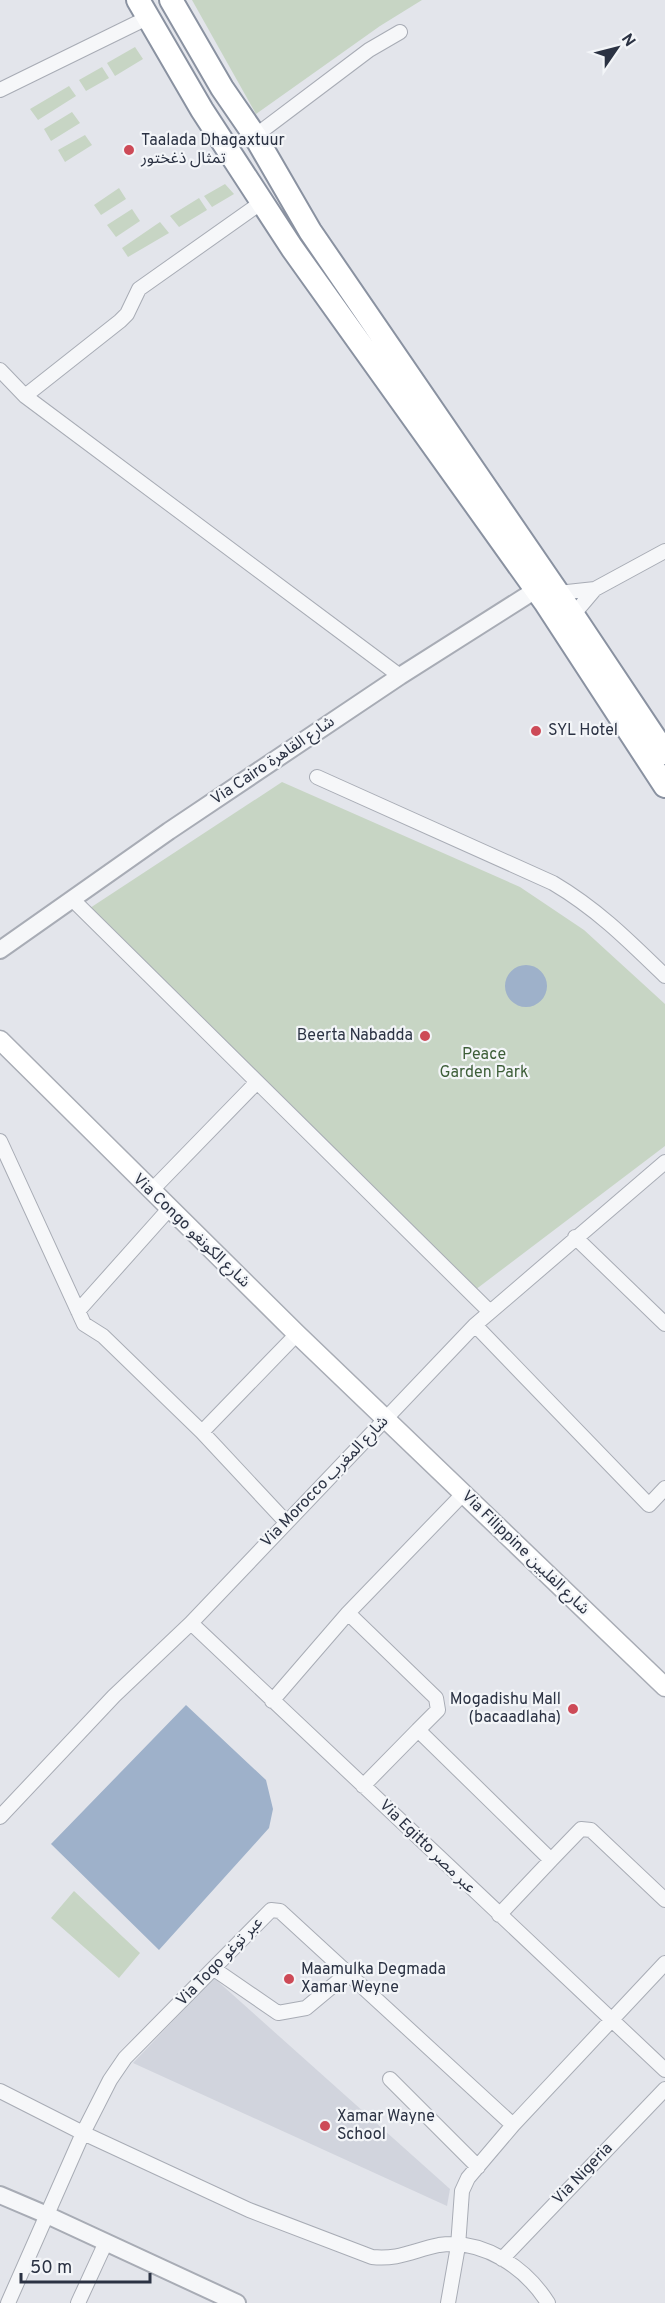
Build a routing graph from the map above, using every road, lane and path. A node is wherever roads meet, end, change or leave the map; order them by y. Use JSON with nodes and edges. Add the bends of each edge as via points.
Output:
{"nodes":[{"id":1,"x":171,"y":0,"type":"edge"},
{"id":2,"x":142,"y":9,"type":"edge"},
{"id":3,"x":400,"y":32,"type":"dead end"},
{"id":4,"x":222,"y":88,"type":"junction"},
{"id":5,"x":0,"y":90,"type":"edge"},
{"id":6,"x":202,"y":110,"type":"junction"},
{"id":7,"x":255,"y":136,"type":"junction"},
{"id":8,"x":262,"y":202,"type":"junction"},
{"id":9,"x":0,"y":370,"type":"edge"},
{"id":10,"x":25,"y":396,"type":"junction"},
{"id":11,"x":665,"y":551,"type":"edge"},
{"id":12,"x":595,"y":589,"type":"junction"},
{"id":13,"x":547,"y":592,"type":"junction"},
{"id":14,"x":566,"y":619,"type":"junction"},
{"id":15,"x":400,"y":676,"type":"junction"},
{"id":16,"x":665,"y":753,"type":"edge"},
{"id":17,"x":317,"y":777,"type":"dead end"},
{"id":18,"x":665,"y":786,"type":"edge"},
{"id":19,"x":73,"y":900,"type":"junction"},
{"id":20,"x":0,"y":950,"type":"edge"},
{"id":21,"x":665,"y":976,"type":"edge"},
{"id":22,"x":0,"y":1040,"type":"edge"},
{"id":23,"x":257,"y":1082,"type":"junction"},
{"id":24,"x":0,"y":1141,"type":"edge"},
{"id":25,"x":665,"y":1162,"type":"edge"},
{"id":26,"x":151,"y":1191,"type":"junction"},
{"id":27,"x":169,"y":1209,"type":"junction"},
{"id":28,"x":575,"y":1237,"type":"junction"},
{"id":29,"x":78,"y":1311,"type":"junction"},
{"id":30,"x":489,"y":1311,"type":"junction"},
{"id":31,"x":475,"y":1324,"type":"junction"},
{"id":32,"x":665,"y":1324,"type":"edge"},
{"id":33,"x":297,"y":1334,"type":"junction"},
{"id":34,"x":385,"y":1419,"type":"junction"},
{"id":35,"x":202,"y":1432,"type":"junction"},
{"id":36,"x":665,"y":1488,"type":"edge"},
{"id":37,"x":463,"y":1494,"type":"junction"},
{"id":38,"x":286,"y":1522,"type":"junction"},
{"id":39,"x":348,"y":1613,"type":"junction"},
{"id":40,"x":191,"y":1623,"type":"junction"},
{"id":41,"x":665,"y":1687,"type":"edge"},
{"id":42,"x":272,"y":1701,"type":"junction"},
{"id":43,"x":418,"y":1730,"type":"junction"},
{"id":44,"x":363,"y":1786,"type":"junction"},
{"id":45,"x":0,"y":1817,"type":"edge"},
{"id":46,"x":551,"y":1860,"type":"junction"},
{"id":47,"x":665,"y":1900,"type":"edge"},
{"id":48,"x":499,"y":1915,"type":"junction"},
{"id":49,"x":665,"y":1963,"type":"edge"},
{"id":50,"x":214,"y":1969,"type":"junction"},
{"id":51,"x":348,"y":1973,"type":"junction"},
{"id":52,"x":612,"y":2019,"type":"junction"},
{"id":53,"x":665,"y":2070,"type":"edge"},
{"id":54,"x":390,"y":2079,"type":"dead end"},
{"id":55,"x":665,"y":2089,"type":"edge"},
{"id":56,"x":0,"y":2091,"type":"edge"},
{"id":57,"x":513,"y":2126,"type":"junction"},
{"id":58,"x":83,"y":2133,"type":"junction"},
{"id":59,"x":478,"y":2166,"type":"junction"},
{"id":60,"x":0,"y":2195,"type":"edge"},
{"id":61,"x":47,"y":2215,"type":"junction"},
{"id":62,"x":106,"y":2242,"type":"junction"},
{"id":63,"x":458,"y":2246,"type":"junction"},
{"id":64,"x":502,"y":2259,"type":"junction"},
{"id":65,"x":234,"y":2302,"type":"edge"},
{"id":66,"x":8,"y":2303,"type":"edge"},
{"id":67,"x":78,"y":2303,"type":"edge"},
{"id":68,"x":448,"y":2303,"type":"edge"},
{"id":69,"x":548,"y":2303,"type":"edge"}],
"edges":[{"from":1,"to":4,"type":"highway"},
{"from":2,"to":5,"type":"street"},
{"from":2,"to":6,"type":"highway"},
{"from":3,"to":7,"type":"street","via":[[369,50]]},
{"from":4,"to":6,"type":"highway"},
{"from":4,"to":7,"type":"highway"},
{"from":6,"to":8,"type":"highway"},
{"from":7,"to":13,"type":"highway","via":[[310,231]]},
{"from":8,"to":10,"type":"street","via":[[139,289],[120,321]]},
{"from":8,"to":13,"type":"highway"},
{"from":9,"to":10,"type":"street"},
{"from":10,"to":15,"type":"street"},
{"from":11,"to":12,"type":"street","name":"Via Cairo شارع القاهرة"},
{"from":12,"to":13,"type":"street","name":"Via Cairo شارع القاهرة"},
{"from":12,"to":14,"type":"street","name":"Via Cairo شارع القاهرة"},
{"from":13,"to":14,"type":"highway"},
{"from":13,"to":15,"type":"street","name":"Via Cairo شارع القاهرة"},
{"from":14,"to":16,"type":"highway"},
{"from":14,"to":18,"type":"highway"},
{"from":15,"to":19,"type":"street","name":"Via Cairo شارع القاهرة"},
{"from":17,"to":21,"type":"street","via":[[553,883],[601,915]]},
{"from":19,"to":20,"type":"street","name":"Via Cairo شارع القاهرة"},
{"from":19,"to":23,"type":"street"},
{"from":22,"to":26,"type":"main road","name":"Via Congo شارع الكونغو"},
{"from":23,"to":26,"type":"street"},
{"from":23,"to":30,"type":"street"},
{"from":24,"to":29,"type":"street"},
{"from":25,"to":28,"type":"street","name":"Via Morocco شارع المغرب"},
{"from":26,"to":27,"type":"main road","name":"Via Congo شارع الكونغو"},
{"from":27,"to":29,"type":"street"},
{"from":27,"to":33,"type":"main road","name":"Via Congo شارع الكونغو"},
{"from":28,"to":30,"type":"street","name":"Via Morocco شارع المغرب"},
{"from":28,"to":32,"type":"street"},
{"from":29,"to":35,"type":"street","via":[[84,1324],[103,1336]]},
{"from":30,"to":31,"type":"street","name":"Via Morocco شارع المغرب"},
{"from":31,"to":34,"type":"street","name":"Via Morocco شارع المغرب"},
{"from":31,"to":36,"type":"street","via":[[650,1505]]},
{"from":33,"to":34,"type":"main road","name":"Via Congo شارع الكونغو"},
{"from":33,"to":35,"type":"street"},
{"from":34,"to":37,"type":"main road","name":"Via Filippine شارع الفلبين"},
{"from":34,"to":38,"type":"street","name":"Via Morocco شارع المغرب"},
{"from":35,"to":38,"type":"street"},
{"from":37,"to":39,"type":"street"},
{"from":37,"to":41,"type":"main road","name":"Via Filippine شارع الفلبين"},
{"from":38,"to":40,"type":"street","name":"Via Morocco شارع المغرب"},
{"from":39,"to":42,"type":"street"},
{"from":39,"to":43,"type":"street","via":[[436,1698],[438,1710]]},
{"from":40,"to":42,"type":"street","name":"Via Egitto عبر مصر"},
{"from":40,"to":45,"type":"street","name":"Via Morocco شارع المغرب","via":[[114,1696]]},
{"from":42,"to":44,"type":"street","name":"Via Egitto عبر مصر"},
{"from":43,"to":44,"type":"street"},
{"from":43,"to":46,"type":"street"},
{"from":44,"to":48,"type":"street","name":"Via Egitto عبر مصر"},
{"from":46,"to":47,"type":"street","via":[[581,1828],[591,1830]]},
{"from":46,"to":48,"type":"street"},
{"from":48,"to":52,"type":"street","name":"Via Egitto عبر مصر"},
{"from":49,"to":52,"type":"street"},
{"from":50,"to":51,"type":"street","via":[[278,2013],[306,2008]]},
{"from":50,"to":51,"type":"street","name":"Via Togo عبر توغو","via":[[271,1910],[280,1911]]},
{"from":50,"to":58,"type":"street","name":"Via Togo عبر توغو","via":[[125,2058]]},
{"from":51,"to":57,"type":"street","name":"Via Togo عبر توغو"},
{"from":52,"to":53,"type":"street","name":"Via Egitto عبر مصر"},
{"from":52,"to":57,"type":"street"},
{"from":54,"to":59,"type":"street"},
{"from":55,"to":64,"type":"street","name":"Via Nigeria"},
{"from":56,"to":58,"type":"street"},
{"from":57,"to":59,"type":"street"},
{"from":58,"to":61,"type":"street","name":"Via Togo عبر توغو"},
{"from":58,"to":63,"type":"street","via":[[249,2210],[372,2257],[389,2259],[441,2245]]},
{"from":59,"to":63,"type":"street","via":[[462,2191]]},
{"from":60,"to":61,"type":"street"},
{"from":61,"to":62,"type":"street"},
{"from":61,"to":66,"type":"street","name":"Via Togo عبر توغو"},
{"from":62,"to":65,"type":"street"},
{"from":62,"to":67,"type":"street"},
{"from":63,"to":64,"type":"street","via":[[486,2250]]},
{"from":63,"to":68,"type":"street"},
{"from":64,"to":69,"type":"street","via":[[513,2265]]}]}
